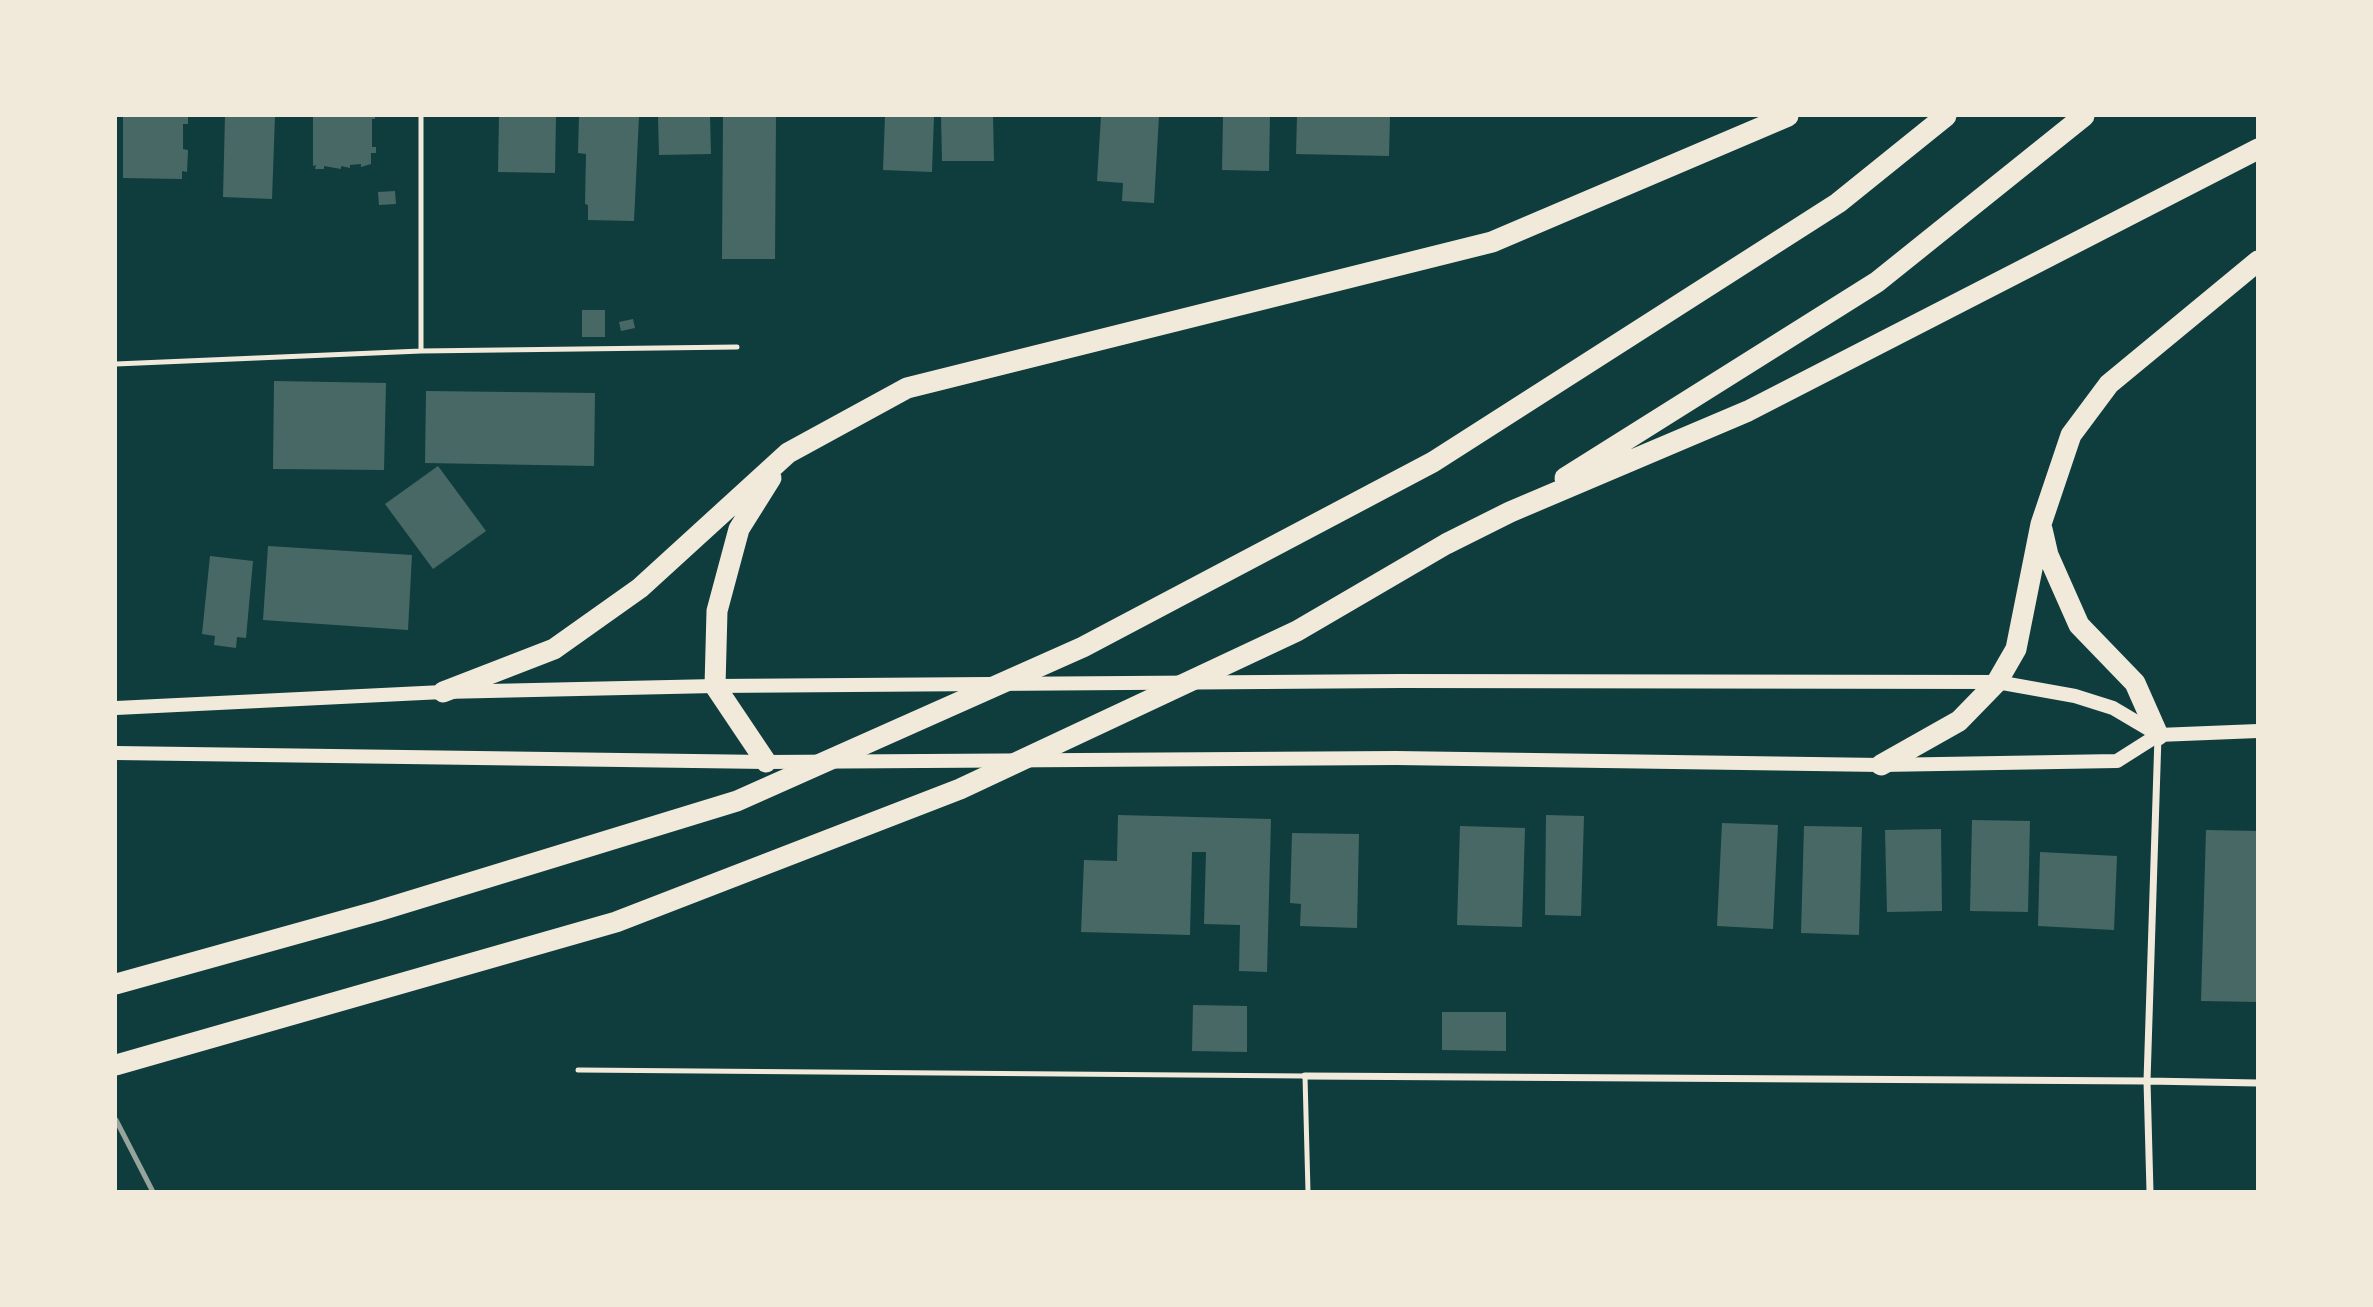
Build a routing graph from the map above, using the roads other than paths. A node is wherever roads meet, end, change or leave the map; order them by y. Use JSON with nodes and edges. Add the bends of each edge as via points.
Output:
{"nodes":[{"id":1,"x":421,"y":116,"type":"edge"},
{"id":2,"x":1788,"y":116,"type":"edge"},
{"id":3,"x":1946,"y":116,"type":"edge"},
{"id":4,"x":2084,"y":116,"type":"edge"},
{"id":5,"x":2258,"y":149,"type":"edge"},
{"id":6,"x":2258,"y":261,"type":"edge"},
{"id":7,"x":737,"y":347,"type":"dead end"},
{"id":8,"x":421,"y":351,"type":"junction"},
{"id":9,"x":116,"y":364,"type":"edge"},
{"id":10,"x":788,"y":453,"type":"junction"},
{"id":11,"x":1510,"y":512,"type":"junction"},
{"id":12,"x":2041,"y":524,"type":"junction"},
{"id":13,"x":1997,"y":682,"type":"junction"},
{"id":14,"x":715,"y":686,"type":"junction"},
{"id":15,"x":443,"y":692,"type":"junction"},
{"id":16,"x":116,"y":708,"type":"edge"},
{"id":17,"x":2258,"y":731,"type":"edge"},
{"id":18,"x":2158,"y":735,"type":"junction"},
{"id":19,"x":116,"y":753,"type":"edge"},
{"id":20,"x":766,"y":762,"type":"junction"},
{"id":21,"x":1881,"y":765,"type":"junction"},
{"id":22,"x":116,"y":984,"type":"edge"},
{"id":23,"x":116,"y":1065,"type":"edge"},
{"id":24,"x":578,"y":1070,"type":"dead end"},
{"id":25,"x":1305,"y":1076,"type":"junction"},
{"id":26,"x":2147,"y":1081,"type":"junction"},
{"id":27,"x":2258,"y":1083,"type":"edge"},
{"id":28,"x":1308,"y":1192,"type":"edge"},
{"id":29,"x":2150,"y":1192,"type":"edge"}],
"edges":[{"from":1,"to":8,"type":"lane"},
{"from":2,"to":10,"type":"highway","via":[[1492,242],[907,388]]},
{"from":3,"to":22,"type":"highway","via":[[1838,203],[1433,462],[1083,647],[737,801],[379,911]]},
{"from":4,"to":11,"type":"highway","via":[[1877,282]]},
{"from":5,"to":11,"type":"highway","via":[[1748,411]]},
{"from":6,"to":12,"type":"highway","via":[[2109,384],[2071,435]]},
{"from":7,"to":8,"type":"lane"},
{"from":8,"to":9,"type":"lane"},
{"from":10,"to":14,"type":"highway","via":[[739,529],[717,611]]},
{"from":10,"to":15,"type":"highway","via":[[640,588],[554,649]]},
{"from":11,"to":23,"type":"highway","via":[[1297,631],[960,789],[616,922]]},
{"from":12,"to":13,"type":"highway","via":[[2016,649]]},
{"from":12,"to":18,"type":"highway","via":[[2048,555],[2079,625],[2135,682]]},
{"from":13,"to":14,"type":"main road"},
{"from":13,"to":18,"type":"main road","via":[[2113,708]]},
{"from":13,"to":21,"type":"highway","via":[[1959,721]]},
{"from":14,"to":15,"type":"main road"},
{"from":14,"to":20,"type":"highway"},
{"from":15,"to":16,"type":"main road"},
{"from":17,"to":18,"type":"main road"},
{"from":18,"to":21,"type":"main road","via":[[2117,761]]},
{"from":18,"to":26,"type":"street"},
{"from":19,"to":20,"type":"main road"},
{"from":20,"to":21,"type":"main road","via":[[1396,758]]},
{"from":24,"to":25,"type":"lane"},
{"from":25,"to":26,"type":"street"},
{"from":25,"to":28,"type":"lane"},
{"from":26,"to":27,"type":"street"},
{"from":26,"to":29,"type":"street"}]}
